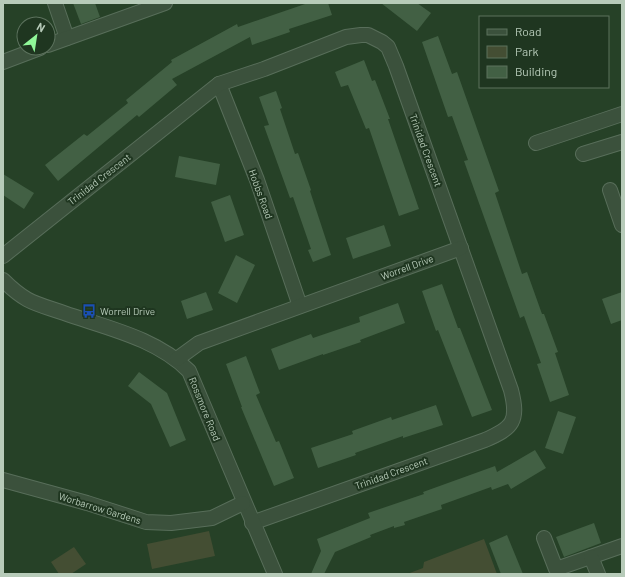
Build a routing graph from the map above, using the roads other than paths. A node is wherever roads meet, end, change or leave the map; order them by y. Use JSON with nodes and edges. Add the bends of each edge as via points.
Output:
{"nodes":[{"id":1,"x":55,"y":3,"type":"edge"},
{"id":2,"x":165,"y":3,"type":"edge"},
{"id":3,"x":67,"y":38,"type":"junction"},
{"id":4,"x":56,"y":42,"type":"edge"},
{"id":5,"x":19,"y":56,"type":"edge"},
{"id":6,"x":3,"y":62,"type":"edge"},
{"id":7,"x":219,"y":84,"type":"junction"},
{"id":8,"x":622,"y":114,"type":"edge"},
{"id":9,"x":622,"y":142,"type":"edge"},
{"id":10,"x":536,"y":143,"type":"dead end"},
{"id":11,"x":583,"y":154,"type":"dead end"},
{"id":12,"x":610,"y":190,"type":"dead end"},
{"id":13,"x":622,"y":224,"type":"edge"},
{"id":14,"x":461,"y":248,"type":"junction"},
{"id":15,"x":3,"y":256,"type":"edge"},
{"id":16,"x":3,"y":280,"type":"edge"},
{"id":17,"x":300,"y":306,"type":"junction"},
{"id":18,"x":177,"y":359,"type":"junction"},
{"id":19,"x":3,"y":480,"type":"edge"},
{"id":20,"x":243,"y":503,"type":"junction"},
{"id":21,"x":252,"y":523,"type":"junction"},
{"id":22,"x":544,"y":538,"type":"dead end"},
{"id":23,"x":622,"y":546,"type":"edge"},
{"id":24,"x":591,"y":557,"type":"junction"},
{"id":25,"x":274,"y":574,"type":"edge"},
{"id":26,"x":598,"y":574,"type":"edge"}],
"edges":[{"from":1,"to":3,"type":"street"},
{"from":2,"to":3,"type":"street"},
{"from":3,"to":4,"type":"street"},
{"from":5,"to":6,"type":"street"},
{"from":7,"to":14,"type":"street","name":"Trinidad Crescent","via":[[346,37],[368,35],[382,42],[388,48],[396,66]]},
{"from":7,"to":15,"type":"street","name":"Trinidad Crescent"},
{"from":7,"to":17,"type":"street","name":"Hobbs Road","via":[[257,180]]},
{"from":8,"to":10,"type":"street"},
{"from":9,"to":11,"type":"street"},
{"from":12,"to":13,"type":"street"},
{"from":14,"to":17,"type":"street","name":"Worrell Drive"},
{"from":14,"to":21,"type":"street","name":"Trinidad Crescent","via":[[516,407],[511,423],[499,434],[485,440]]},
{"from":16,"to":18,"type":"street","name":"Rossmore Road","via":[[15,292],[36,305],[151,343]]},
{"from":17,"to":18,"type":"street","name":"Worrell Drive","via":[[199,343]]},
{"from":18,"to":20,"type":"street","name":"Rossmore Road","via":[[189,371]]},
{"from":19,"to":20,"type":"street","name":"Worbarrow Gardens","via":[[146,522],[172,523],[212,518]]},
{"from":20,"to":21,"type":"street","name":"Rossmore Road"},
{"from":21,"to":25,"type":"street","name":"Rossmore Road"},
{"from":22,"to":24,"type":"street","via":[[556,569]]},
{"from":23,"to":24,"type":"street"},
{"from":24,"to":26,"type":"street"}]}
